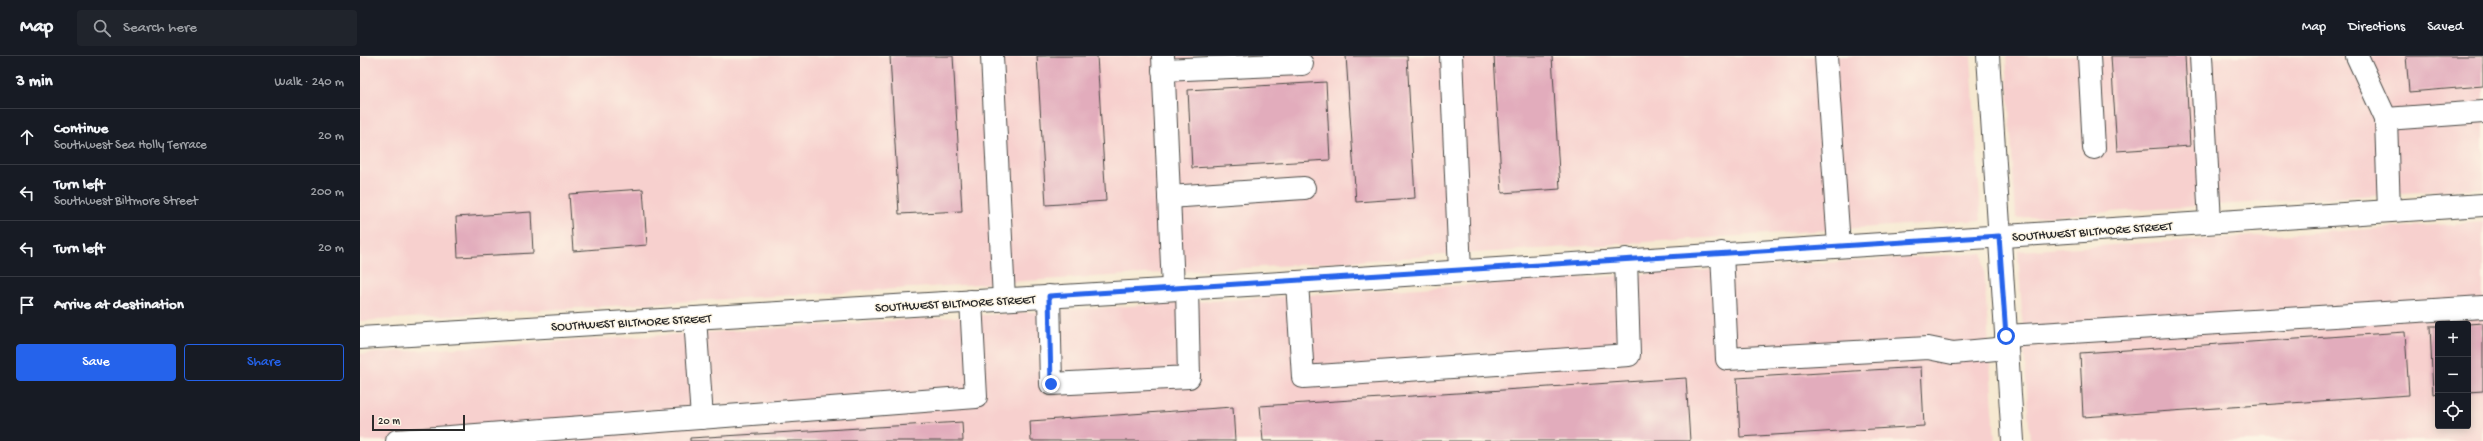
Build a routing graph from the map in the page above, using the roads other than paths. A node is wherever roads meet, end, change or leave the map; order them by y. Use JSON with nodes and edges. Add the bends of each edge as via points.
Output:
{"nodes":[{"id":1,"x":992,"y":56,"type":"edge"},
{"id":2,"x":1451,"y":56,"type":"edge"},
{"id":3,"x":1826,"y":56,"type":"edge"},
{"id":4,"x":1988,"y":56,"type":"edge"},
{"id":5,"x":2089,"y":56,"type":"edge"},
{"id":6,"x":2201,"y":56,"type":"edge"},
{"id":7,"x":2357,"y":56,"type":"edge"},
{"id":8,"x":1163,"y":63,"type":"edge"},
{"id":9,"x":1302,"y":64,"type":"dead end"},
{"id":10,"x":2483,"y":112,"type":"edge"},
{"id":11,"x":2386,"y":119,"type":"junction"},
{"id":12,"x":2094,"y":148,"type":"dead end"},
{"id":13,"x":1304,"y":188,"type":"dead end"},
{"id":14,"x":1169,"y":197,"type":"junction"},
{"id":15,"x":2483,"y":205,"type":"edge"},
{"id":16,"x":2389,"y":211,"type":"junction"},
{"id":17,"x":2210,"y":222,"type":"junction"},
{"id":18,"x":1999,"y":236,"type":"junction"},
{"id":19,"x":1839,"y":246,"type":"junction"},
{"id":20,"x":1722,"y":253,"type":"junction"},
{"id":21,"x":1626,"y":259,"type":"junction"},
{"id":22,"x":1460,"y":270,"type":"junction"},
{"id":23,"x":1297,"y":282,"type":"junction"},
{"id":24,"x":1180,"y":288,"type":"junction"},
{"id":25,"x":1049,"y":296,"type":"junction"},
{"id":26,"x":1004,"y":299,"type":"junction"},
{"id":27,"x":971,"y":301,"type":"junction"},
{"id":28,"x":2483,"y":306,"type":"edge"},
{"id":29,"x":695,"y":318,"type":"junction"},
{"id":30,"x":360,"y":338,"type":"edge"},
{"id":31,"x":2006,"y":342,"type":"junction"},
{"id":32,"x":702,"y":418,"type":"junction"},
{"id":33,"x":397,"y":441,"type":"edge"},
{"id":34,"x":2012,"y":441,"type":"edge"}],
"edges":[{"from":1,"to":26,"type":"street"},
{"from":2,"to":22,"type":"street"},
{"from":3,"to":19,"type":"street"},
{"from":4,"to":18,"type":"street"},
{"from":5,"to":12,"type":"street"},
{"from":6,"to":17,"type":"street"},
{"from":7,"to":11,"type":"street"},
{"from":8,"to":9,"type":"street"},
{"from":8,"to":14,"type":"street"},
{"from":10,"to":11,"type":"street"},
{"from":11,"to":16,"type":"street"},
{"from":13,"to":14,"type":"street"},
{"from":14,"to":24,"type":"street"},
{"from":15,"to":16,"type":"street","name":"SOUTHWEST BILTMORE STREET"},
{"from":16,"to":17,"type":"street","name":"SOUTHWEST BILTMORE STREET"},
{"from":17,"to":18,"type":"street","name":"SOUTHWEST BILTMORE STREET"},
{"from":18,"to":19,"type":"street","name":"SOUTHWEST BILTMORE STREET"},
{"from":18,"to":31,"type":"street"},
{"from":19,"to":20,"type":"street","name":"SOUTHWEST BILTMORE STREET"},
{"from":20,"to":21,"type":"street","name":"SOUTHWEST BILTMORE STREET"},
{"from":20,"to":31,"type":"street","via":[[1727,359],[1928,348],[1953,353]]},
{"from":21,"to":22,"type":"street","name":"SOUTHWEST BILTMORE STREET"},
{"from":21,"to":23,"type":"street","via":[[1629,355],[1303,377]]},
{"from":22,"to":23,"type":"street","name":"SOUTHWEST BILTMORE STREET"},
{"from":23,"to":24,"type":"street","name":"SOUTHWEST BILTMORE STREET"},
{"from":24,"to":25,"type":"street","name":"SOUTHWEST BILTMORE STREET"},
{"from":24,"to":25,"type":"street","via":[[1189,377],[1051,384]]},
{"from":25,"to":26,"type":"street","name":"SOUTHWEST BILTMORE STREET"},
{"from":26,"to":27,"type":"street","name":"SOUTHWEST BILTMORE STREET"},
{"from":27,"to":29,"type":"street","name":"SOUTHWEST BILTMORE STREET"},
{"from":27,"to":32,"type":"street","via":[[976,397]]},
{"from":28,"to":31,"type":"street"},
{"from":29,"to":30,"type":"street","name":"SOUTHWEST BILTMORE STREET"},
{"from":29,"to":32,"type":"street"},
{"from":31,"to":34,"type":"street"},
{"from":32,"to":33,"type":"street"}]}
